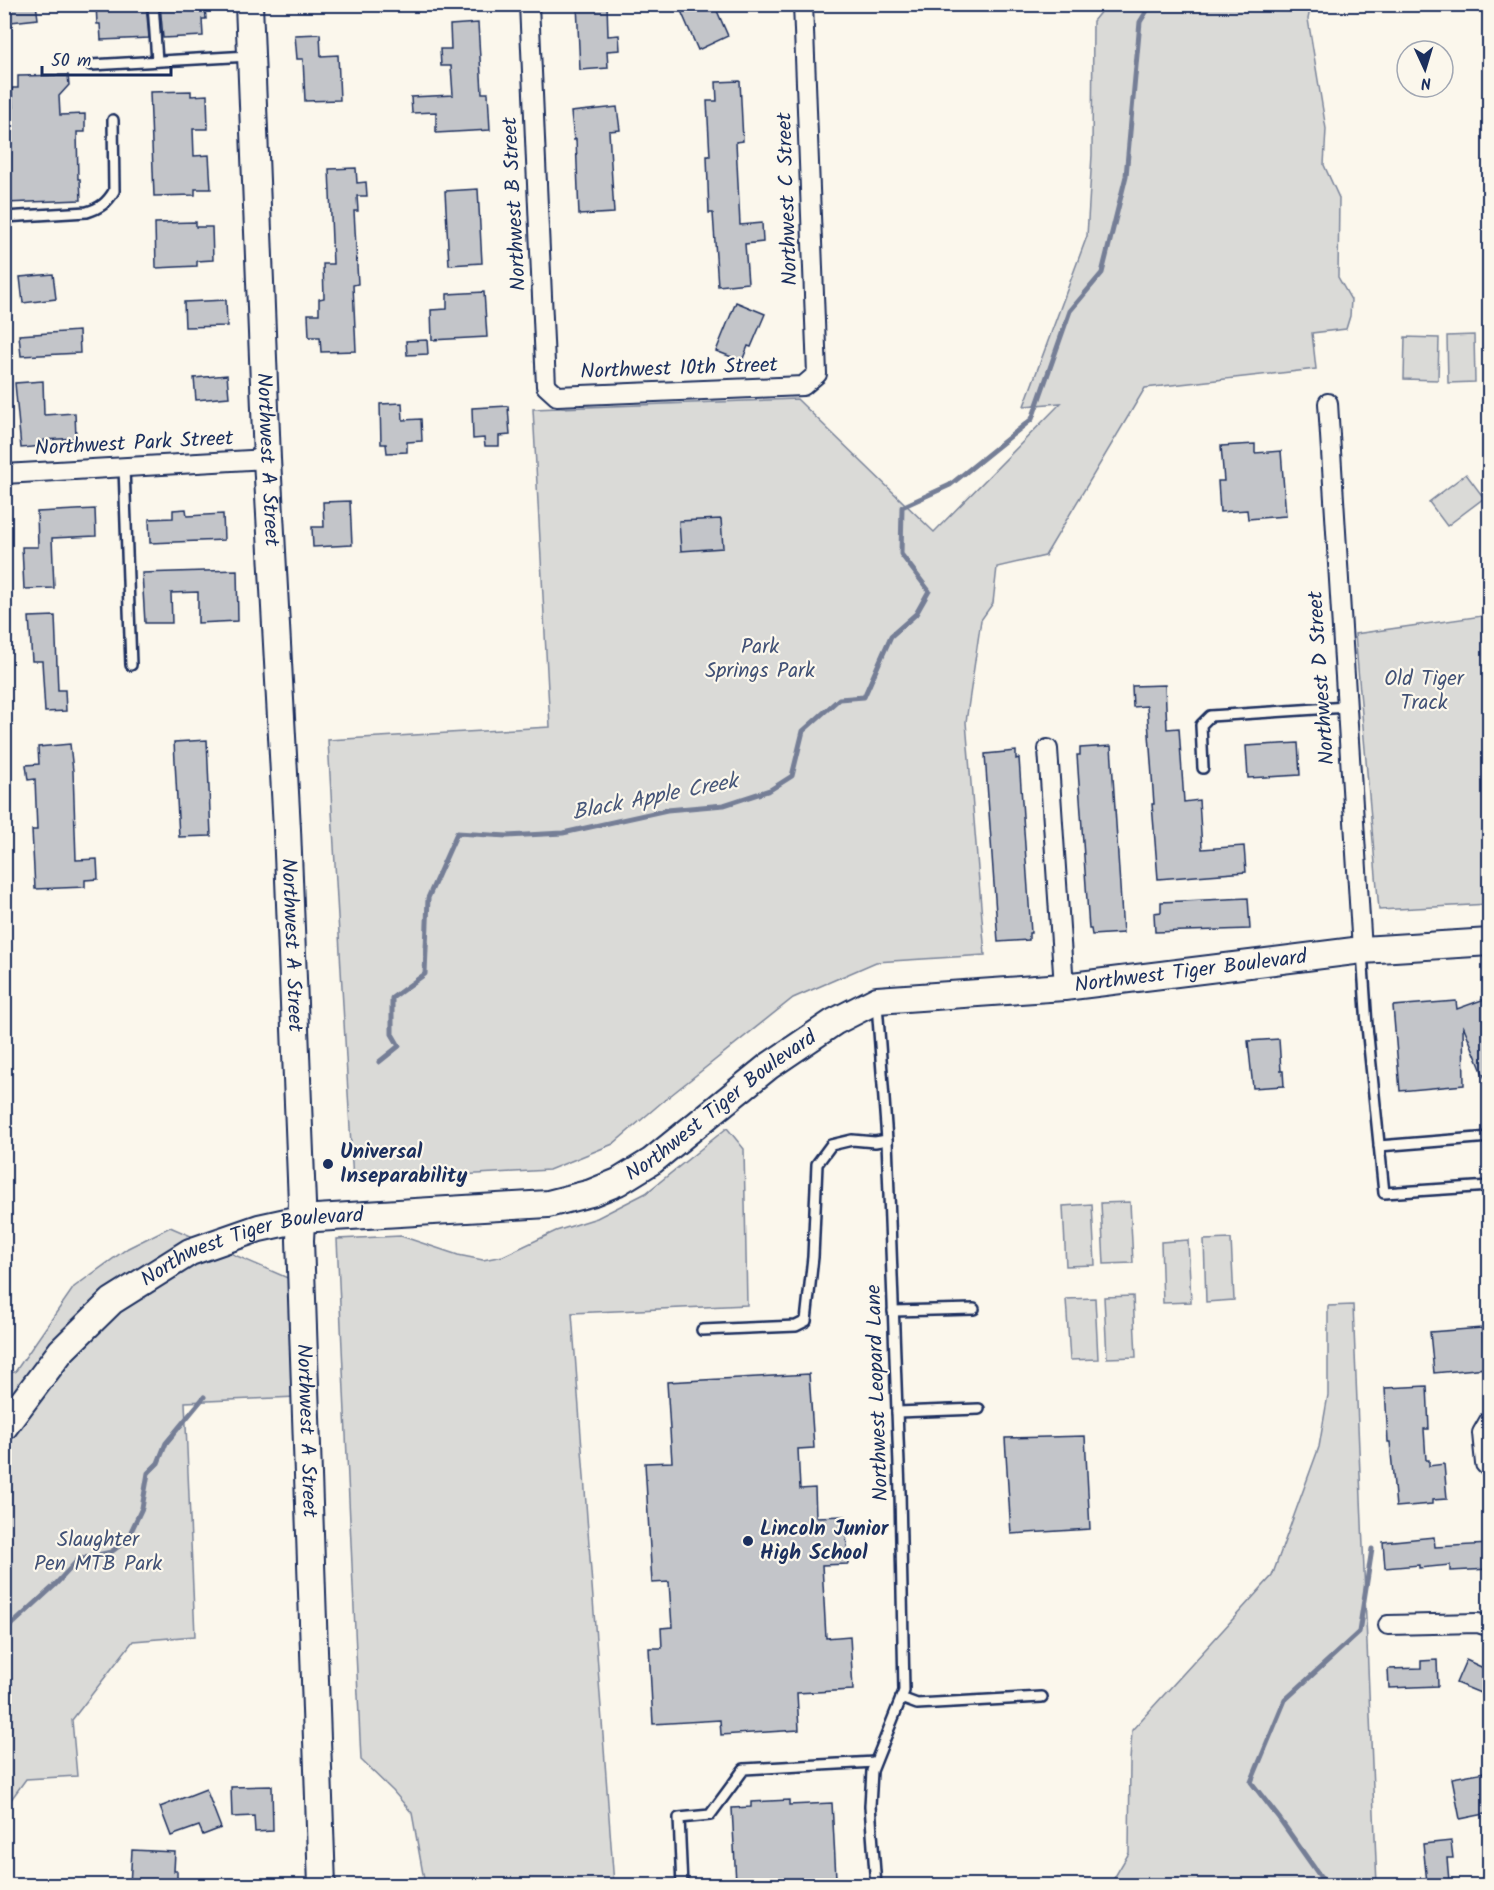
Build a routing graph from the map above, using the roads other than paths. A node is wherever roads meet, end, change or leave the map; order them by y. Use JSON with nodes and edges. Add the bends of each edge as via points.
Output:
{"nodes":[{"id":1,"x":153,"y":4,"type":"edge"},
{"id":2,"x":249,"y":4,"type":"edge"},
{"id":3,"x":529,"y":4,"type":"edge"},
{"id":4,"x":803,"y":4,"type":"edge"},
{"id":5,"x":252,"y":56,"type":"junction"},
{"id":6,"x":157,"y":61,"type":"junction"},
{"id":7,"x":91,"y":65,"type":"dead end"},
{"id":8,"x":113,"y":120,"type":"dead end"},
{"id":9,"x":4,"y":217,"type":"edge"},
{"id":10,"x":803,"y":386,"type":"joint"},
{"id":11,"x":557,"y":396,"type":"joint"},
{"id":12,"x":1328,"y":403,"type":"dead end"},
{"id":13,"x":267,"y":459,"type":"junction"},
{"id":14,"x":124,"y":467,"type":"junction"},
{"id":15,"x":4,"y":474,"type":"edge"},
{"id":16,"x":131,"y":665,"type":"dead end"},
{"id":17,"x":1347,"y":707,"type":"junction"},
{"id":18,"x":1048,"y":749,"type":"dead end"},
{"id":19,"x":1203,"y":768,"type":"dead end"},
{"id":20,"x":1490,"y":942,"type":"edge"},
{"id":21,"x":1362,"y":950,"type":"junction"},
{"id":22,"x":1064,"y":987,"type":"junction"},
{"id":23,"x":877,"y":1000,"type":"junction"},
{"id":24,"x":1490,"y":1137,"type":"edge"},
{"id":25,"x":887,"y":1140,"type":"junction"},
{"id":26,"x":1379,"y":1146,"type":"junction"},
{"id":27,"x":1490,"y":1186,"type":"edge"},
{"id":28,"x":300,"y":1219,"type":"junction"},
{"id":29,"x":974,"y":1309,"type":"dead end"},
{"id":30,"x":893,"y":1311,"type":"junction"},
{"id":31,"x":702,"y":1330,"type":"dead end"},
{"id":32,"x":979,"y":1409,"type":"dead end"},
{"id":33,"x":897,"y":1412,"type":"junction"},
{"id":34,"x":1490,"y":1419,"type":"edge"},
{"id":35,"x":10,"y":1420,"type":"edge"},
{"id":36,"x":1490,"y":1469,"type":"edge"},
{"id":37,"x":1388,"y":1625,"type":"dead end"},
{"id":38,"x":1490,"y":1627,"type":"edge"},
{"id":39,"x":1042,"y":1697,"type":"dead end"},
{"id":40,"x":901,"y":1698,"type":"junction"},
{"id":41,"x":875,"y":1762,"type":"junction"},
{"id":42,"x":322,"y":1886,"type":"edge"},
{"id":43,"x":682,"y":1886,"type":"edge"},
{"id":44,"x":876,"y":1886,"type":"edge"}],
"edges":[{"from":1,"to":6,"type":"lane"},
{"from":2,"to":5,"type":"street","name":"Northwest A Street"},
{"from":3,"to":11,"type":"street","name":"Northwest B Street","via":[[546,386]]},
{"from":4,"to":10,"type":"street","name":"Northwest C Street","via":[[817,374]]},
{"from":5,"to":6,"type":"lane"},
{"from":5,"to":13,"type":"street","name":"Northwest A Street"},
{"from":6,"to":7,"type":"lane"},
{"from":8,"to":9,"type":"lane","via":[[114,191],[108,201],[87,212]]},
{"from":10,"to":11,"type":"street","name":"Northwest 10th Street"},
{"from":12,"to":17,"type":"street","name":"Northwest D Street"},
{"from":13,"to":14,"type":"street","name":"Northwest Park Street"},
{"from":13,"to":28,"type":"street","name":"Northwest A Street","via":[[288,841]]},
{"from":14,"to":15,"type":"street","name":"Northwest Park Street"},
{"from":14,"to":16,"type":"lane"},
{"from":17,"to":19,"type":"lane","via":[[1210,716],[1201,725]]},
{"from":17,"to":21,"type":"street","name":"Northwest D Street"},
{"from":18,"to":22,"type":"street"},
{"from":20,"to":21,"type":"street","name":"Northwest Tiger Boulevard"},
{"from":21,"to":22,"type":"street","name":"Northwest Tiger Boulevard"},
{"from":21,"to":26,"type":"lane"},
{"from":22,"to":23,"type":"street","name":"Northwest Tiger Boulevard"},
{"from":23,"to":25,"type":"lane","name":"Northwest Leopard Lane"},
{"from":23,"to":28,"type":"street","name":"Northwest Tiger Boulevard","via":[[834,1022],[769,1066],[652,1161],[591,1193],[548,1204]]},
{"from":24,"to":26,"type":"lane"},
{"from":25,"to":30,"type":"lane","name":"Northwest Leopard Lane"},
{"from":25,"to":31,"type":"lane","via":[[852,1140],[831,1145],[817,1164],[806,1321],[796,1326]]},
{"from":26,"to":27,"type":"lane","via":[[1384,1193]]},
{"from":28,"to":35,"type":"street","name":"Northwest Tiger Boulevard","via":[[190,1251],[112,1300],[61,1351]]},
{"from":28,"to":42,"type":"street","name":"Northwest A Street"},
{"from":29,"to":30,"type":"lane"},
{"from":30,"to":33,"type":"lane","name":"Northwest Leopard Lane"},
{"from":32,"to":33,"type":"lane"},
{"from":33,"to":40,"type":"lane","name":"Northwest Leopard Lane","via":[[904,1692]]},
{"from":34,"to":36,"type":"street","via":[[1482,1433],[1485,1464]]},
{"from":37,"to":38,"type":"street","via":[[1478,1623]]},
{"from":39,"to":40,"type":"lane","via":[[917,1704]]},
{"from":40,"to":41,"type":"lane","name":"Northwest Leopard Lane"},
{"from":41,"to":43,"type":"lane","via":[[744,1769],[710,1815],[679,1818]]},
{"from":41,"to":44,"type":"lane","name":"Northwest Leopard Lane","via":[[870,1806]]}]}
